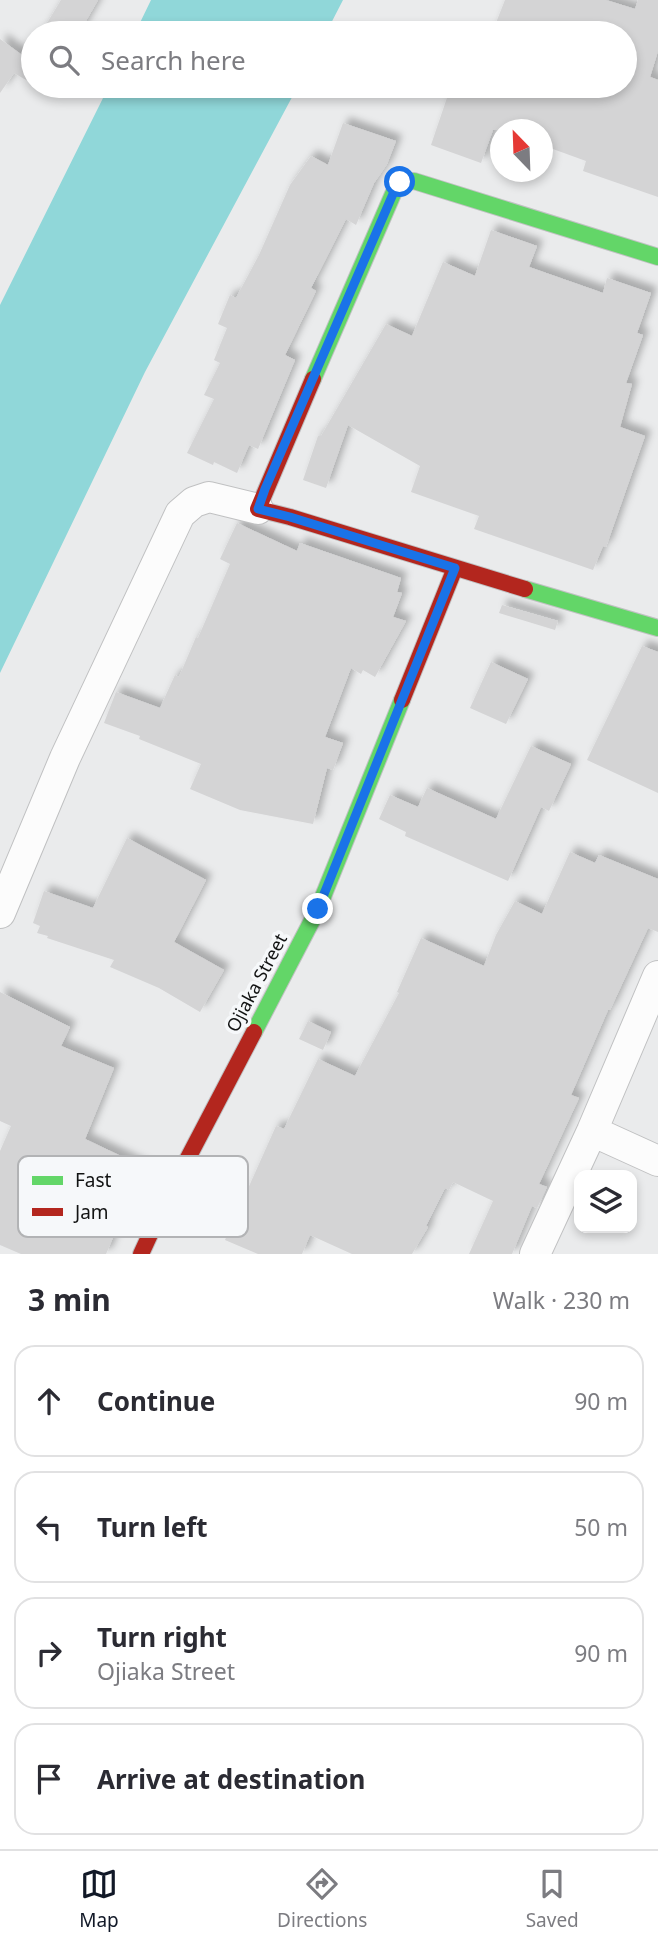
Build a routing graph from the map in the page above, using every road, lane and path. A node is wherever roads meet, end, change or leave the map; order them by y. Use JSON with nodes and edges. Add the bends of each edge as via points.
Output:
{"nodes":[{"id":1,"x":658,"y":257,"type":"edge"},
{"id":2,"x":258,"y":509,"type":"junction"},
{"id":3,"x":455,"y":568,"type":"junction"},
{"id":4,"x":658,"y":628,"type":"edge"},
{"id":5,"x":0,"y":913,"type":"edge"},
{"id":6,"x":658,"y":976,"type":"edge"},
{"id":7,"x":592,"y":1131,"type":"junction"},
{"id":8,"x":189,"y":1156,"type":"edge"},
{"id":9,"x":658,"y":1161,"type":"edge"},
{"id":10,"x":149,"y":1237,"type":"edge"},
{"id":11,"x":141,"y":1254,"type":"edge"},
{"id":12,"x":535,"y":1254,"type":"edge"}],
"edges":[{"from":1,"to":2,"type":"street","via":[[414,181],[400,182]]},
{"from":2,"to":3,"type":"street"},
{"from":2,"to":5,"type":"street","via":[[209,497],[180,514],[65,758]]},
{"from":3,"to":4,"type":"street"},
{"from":3,"to":8,"type":"street","name":"Ojiaka Street","via":[[318,909]]},
{"from":6,"to":7,"type":"street"},
{"from":7,"to":9,"type":"street"},
{"from":7,"to":12,"type":"street"},
{"from":10,"to":11,"type":"street","name":"Ojiaka Street"}]}
